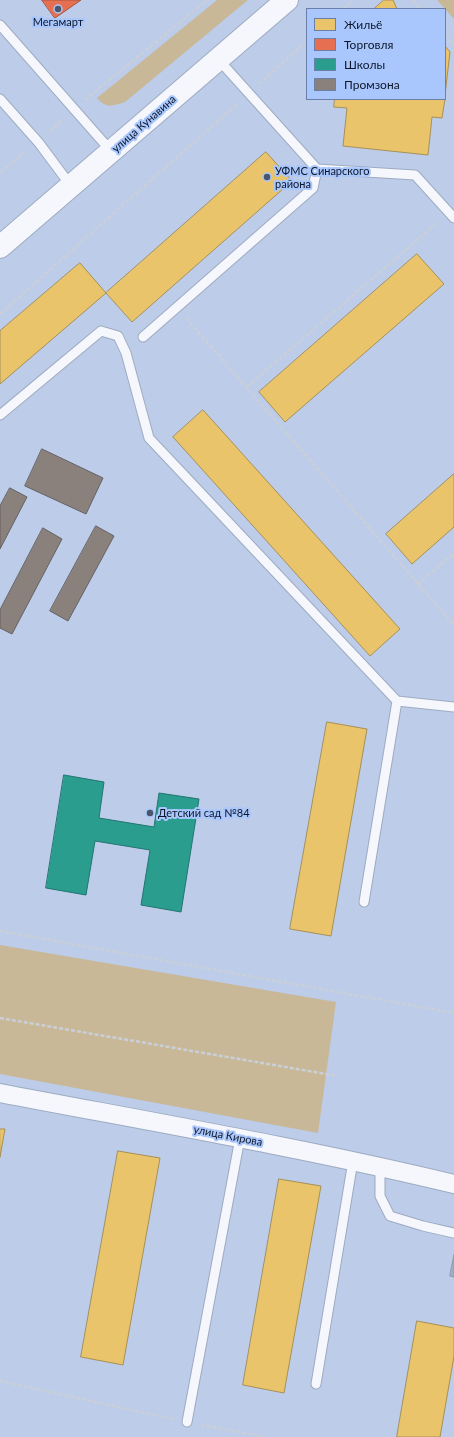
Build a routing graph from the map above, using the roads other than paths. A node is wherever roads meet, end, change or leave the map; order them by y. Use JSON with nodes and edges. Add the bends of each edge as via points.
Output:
{"nodes":[{"id":1,"x":287,"y":0,"type":"edge"},
{"id":2,"x":0,"y":25,"type":"edge"},
{"id":3,"x":218,"y":59,"type":"junction"},
{"id":4,"x":0,"y":99,"type":"edge"},
{"id":5,"x":111,"y":152,"type":"junction"},
{"id":6,"x":317,"y":169,"type":"junction"},
{"id":7,"x":71,"y":186,"type":"junction"},
{"id":8,"x":451,"y":215,"type":"edge"},
{"id":9,"x":0,"y":247,"type":"edge"},
{"id":10,"x":143,"y":337,"type":"dead end"},
{"id":11,"x":0,"y":415,"type":"edge"},
{"id":12,"x":397,"y":701,"type":"junction"},
{"id":13,"x":454,"y":707,"type":"edge"},
{"id":14,"x":364,"y":902,"type":"dead end"},
{"id":15,"x":0,"y":1093,"type":"edge"},
{"id":16,"x":240,"y":1138,"type":"junction"},
{"id":17,"x":353,"y":1161,"type":"junction"},
{"id":18,"x":380,"y":1167,"type":"junction"},
{"id":19,"x":454,"y":1184,"type":"edge"},
{"id":20,"x":454,"y":1232,"type":"edge"},
{"id":21,"x":316,"y":1384,"type":"dead end"},
{"id":22,"x":187,"y":1422,"type":"road end"}],
"edges":[{"from":1,"to":3,"type":"main road","name":"улица Кунавина"},
{"from":2,"to":5,"type":"lane"},
{"from":3,"to":5,"type":"main road","name":"улица Кунавина"},
{"from":3,"to":6,"type":"lane"},
{"from":4,"to":7,"type":"lane","via":[[39,143]]},
{"from":5,"to":7,"type":"main road","name":"улица Кунавина"},
{"from":6,"to":8,"type":"lane","via":[[415,175]]},
{"from":6,"to":10,"type":"lane","via":[[313,188]]},
{"from":7,"to":9,"type":"main road","name":"улица Кунавина"},
{"from":11,"to":12,"type":"lane","via":[[100,331],[118,336],[126,353],[149,438]]},
{"from":12,"to":13,"type":"lane"},
{"from":12,"to":14,"type":"lane"},
{"from":15,"to":16,"type":"street","name":"улица Кирова"},
{"from":16,"to":17,"type":"street","name":"улица Кирова"},
{"from":16,"to":22,"type":"lane"},
{"from":17,"to":18,"type":"street","name":"улица Кирова"},
{"from":17,"to":21,"type":"lane"},
{"from":18,"to":19,"type":"street","name":"улица Кирова"},
{"from":18,"to":20,"type":"lane","via":[[380,1196],[390,1216]]}]}
